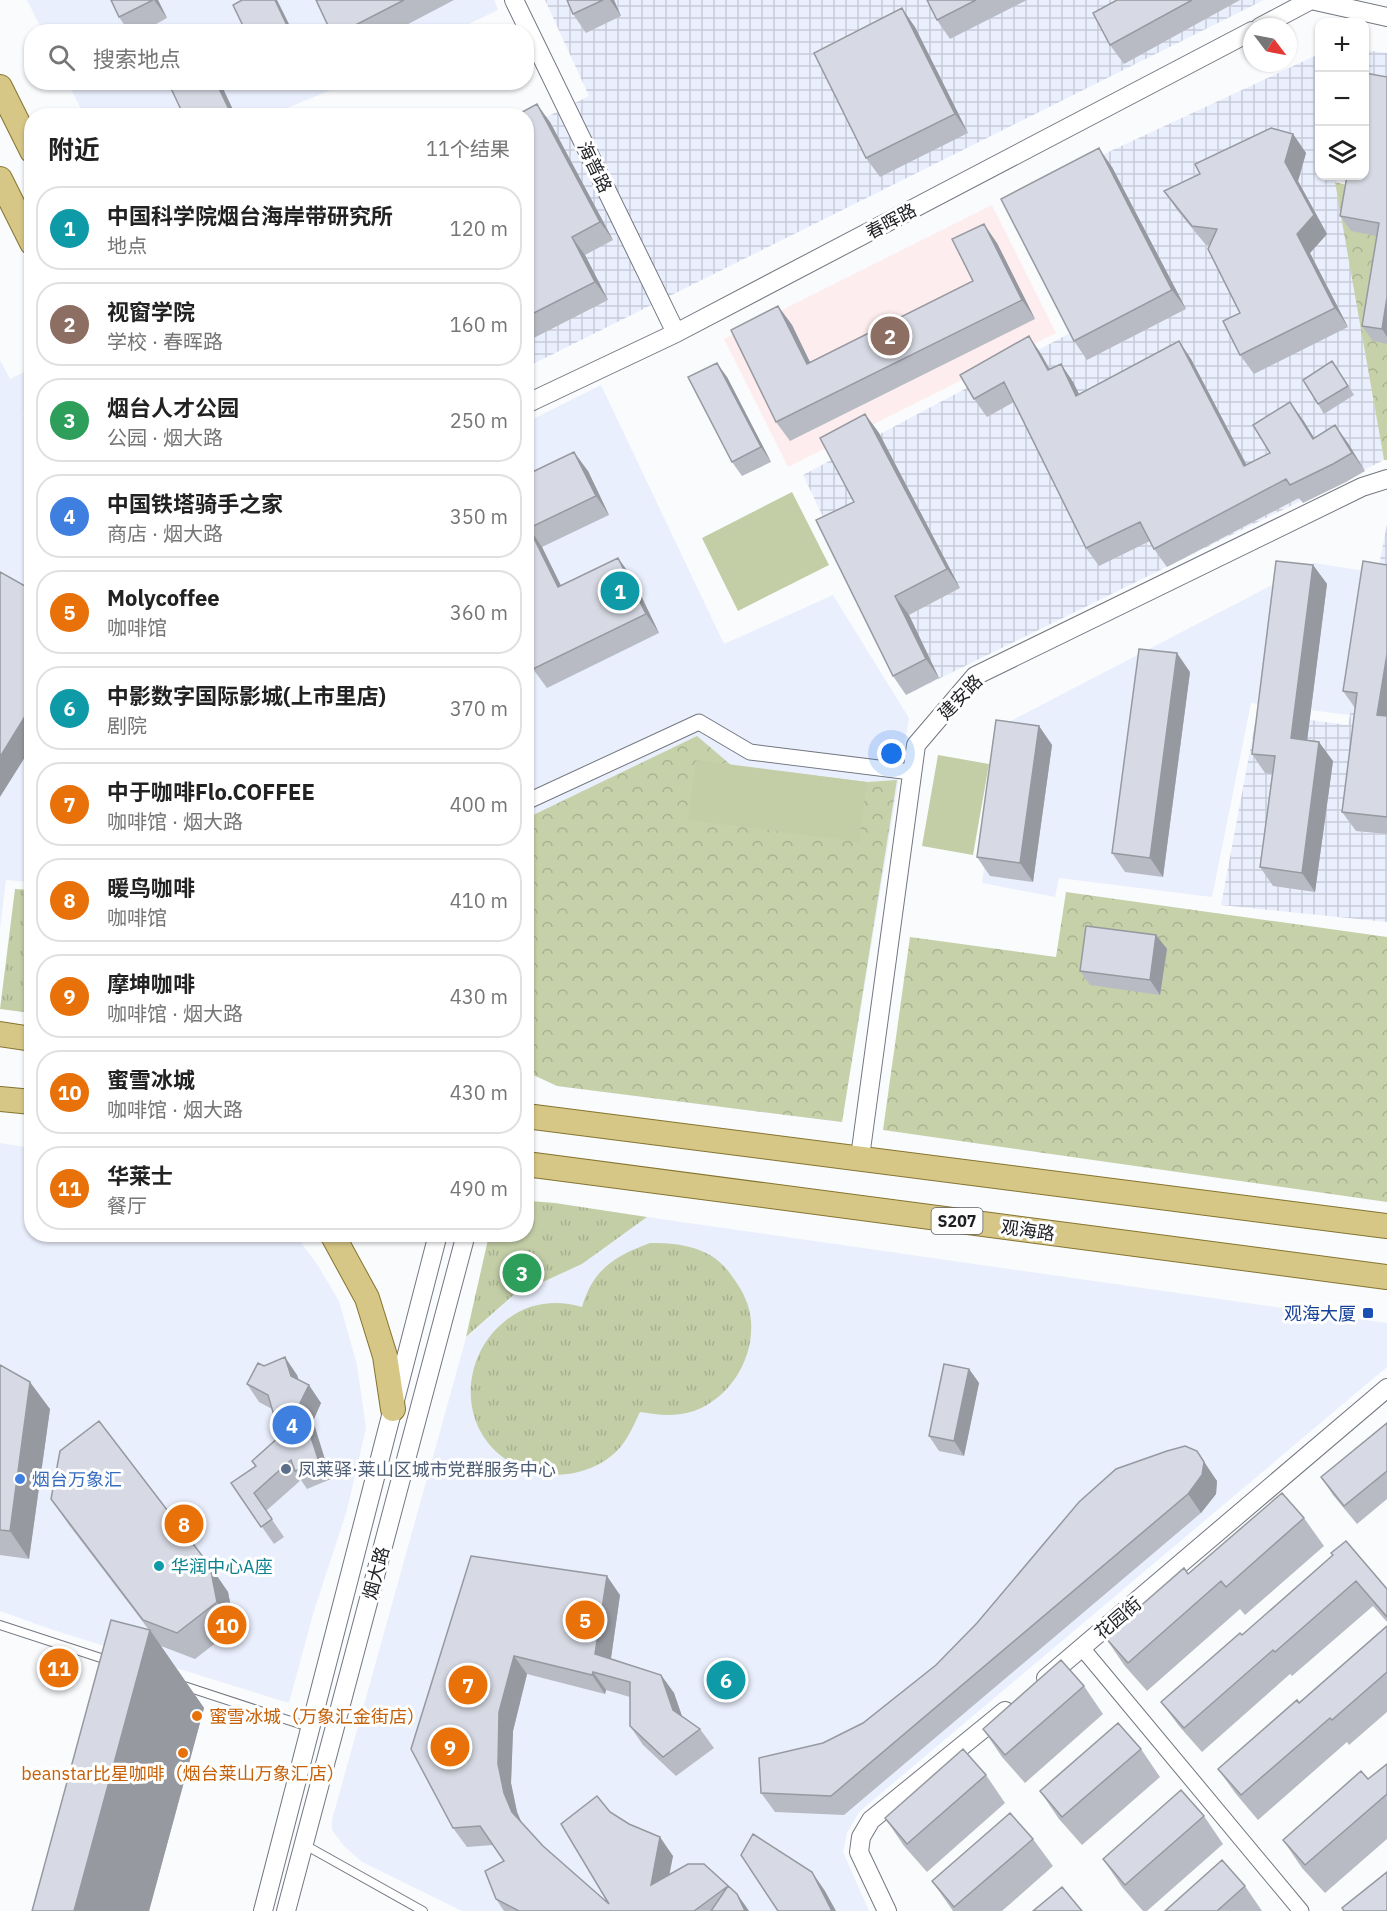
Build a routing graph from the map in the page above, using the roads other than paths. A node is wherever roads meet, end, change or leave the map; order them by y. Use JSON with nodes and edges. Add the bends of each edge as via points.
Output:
{"nodes":[{"id":1,"x":514,"y":0,"type":"edge"},
{"id":2,"x":1311,"y":0,"type":"edge"},
{"id":3,"x":1387,"y":17,"type":"edge"},
{"id":4,"x":1277,"y":18,"type":"edge"},
{"id":5,"x":526,"y":24,"type":"edge"},
{"id":6,"x":1243,"y":36,"type":"edge"},
{"id":7,"x":534,"y":41,"type":"edge"},
{"id":8,"x":0,"y":87,"type":"edge"},
{"id":9,"x":24,"y":135,"type":"edge"},
{"id":10,"x":0,"y":179,"type":"edge"},
{"id":11,"x":24,"y":227,"type":"edge"},
{"id":12,"x":676,"y":333,"type":"junction"},
{"id":13,"x":534,"y":400,"type":"edge"},
{"id":14,"x":1387,"y":479,"type":"edge"},
{"id":15,"x":911,"y":772,"type":"junction"},
{"id":16,"x":534,"y":798,"type":"edge"},
{"id":17,"x":0,"y":1034,"type":"edge"},
{"id":18,"x":24,"y":1038,"type":"edge"},
{"id":19,"x":0,"y":1099,"type":"edge"},
{"id":20,"x":24,"y":1101,"type":"edge"},
{"id":21,"x":534,"y":1117,"type":"edge"},
{"id":22,"x":860,"y":1157,"type":"junction"},
{"id":23,"x":534,"y":1165,"type":"edge"},
{"id":24,"x":1387,"y":1226,"type":"edge"},
{"id":25,"x":336,"y":1242,"type":"edge"},
{"id":26,"x":436,"y":1242,"type":"edge"},
{"id":27,"x":464,"y":1242,"type":"edge"},
{"id":28,"x":1387,"y":1277,"type":"edge"},
{"id":29,"x":1387,"y":1388,"type":"edge"},
{"id":30,"x":393,"y":1409,"type":"junction"},
{"id":31,"x":0,"y":1625,"type":"edge"},
{"id":32,"x":1082,"y":1648,"type":"junction"},
{"id":33,"x":113,"y":1662,"type":"edge"},
{"id":34,"x":169,"y":1681,"type":"dead end"},
{"id":35,"x":1036,"y":1686,"type":"edge"},
{"id":36,"x":1018,"y":1701,"type":"edge"},
{"id":37,"x":311,"y":1727,"type":"junction"},
{"id":38,"x":303,"y":1844,"type":"junction"},
{"id":39,"x":409,"y":1907,"type":"edge"},
{"id":40,"x":263,"y":1911,"type":"edge"},
{"id":41,"x":286,"y":1911,"type":"edge"},
{"id":42,"x":423,"y":1911,"type":"edge"},
{"id":43,"x":887,"y":1911,"type":"edge"},
{"id":44,"x":1301,"y":1911,"type":"edge"}],
"edges":[{"from":1,"to":5,"type":"street","name":"海普路"},
{"from":2,"to":3,"type":"street"},
{"from":2,"to":4,"type":"street"},
{"from":6,"to":12,"type":"street","name":"春晖路"},
{"from":7,"to":12,"type":"street","name":"海普路"},
{"from":8,"to":9,"type":"main road"},
{"from":10,"to":11,"type":"main road"},
{"from":12,"to":13,"type":"street","name":"春晖路"},
{"from":14,"to":15,"type":"street","name":"建安路","via":[[1362,487],[975,676],[916,745]]},
{"from":15,"to":16,"type":"street","via":[[750,752],[699,722]]},
{"from":15,"to":22,"type":"street","name":"建安路"},
{"from":17,"to":18,"type":"main road"},
{"from":19,"to":20,"type":"main road"},
{"from":21,"to":22,"type":"main road"},
{"from":22,"to":24,"type":"main road"},
{"from":23,"to":28,"type":"main road","name":"观海路","number":"S207"},
{"from":25,"to":30,"type":"main road","via":[[367,1298],[385,1356]]},
{"from":26,"to":30,"type":"street","name":"烟大路"},
{"from":27,"to":38,"type":"street","name":"烟大路"},
{"from":29,"to":32,"type":"street","name":"花园街"},
{"from":30,"to":37,"type":"street","name":"烟大路"},
{"from":31,"to":33,"type":"lane"},
{"from":32,"to":35,"type":"street","name":"花园街"},
{"from":32,"to":44,"type":"street"},
{"from":34,"to":37,"type":"lane"},
{"from":36,"to":43,"type":"street","via":[[871,1820],[858,1852]]},
{"from":37,"to":40,"type":"street","name":"烟大路"},
{"from":38,"to":39,"type":"lane"},
{"from":38,"to":41,"type":"street","name":"烟大路"},
{"from":39,"to":42,"type":"lane"}]}
